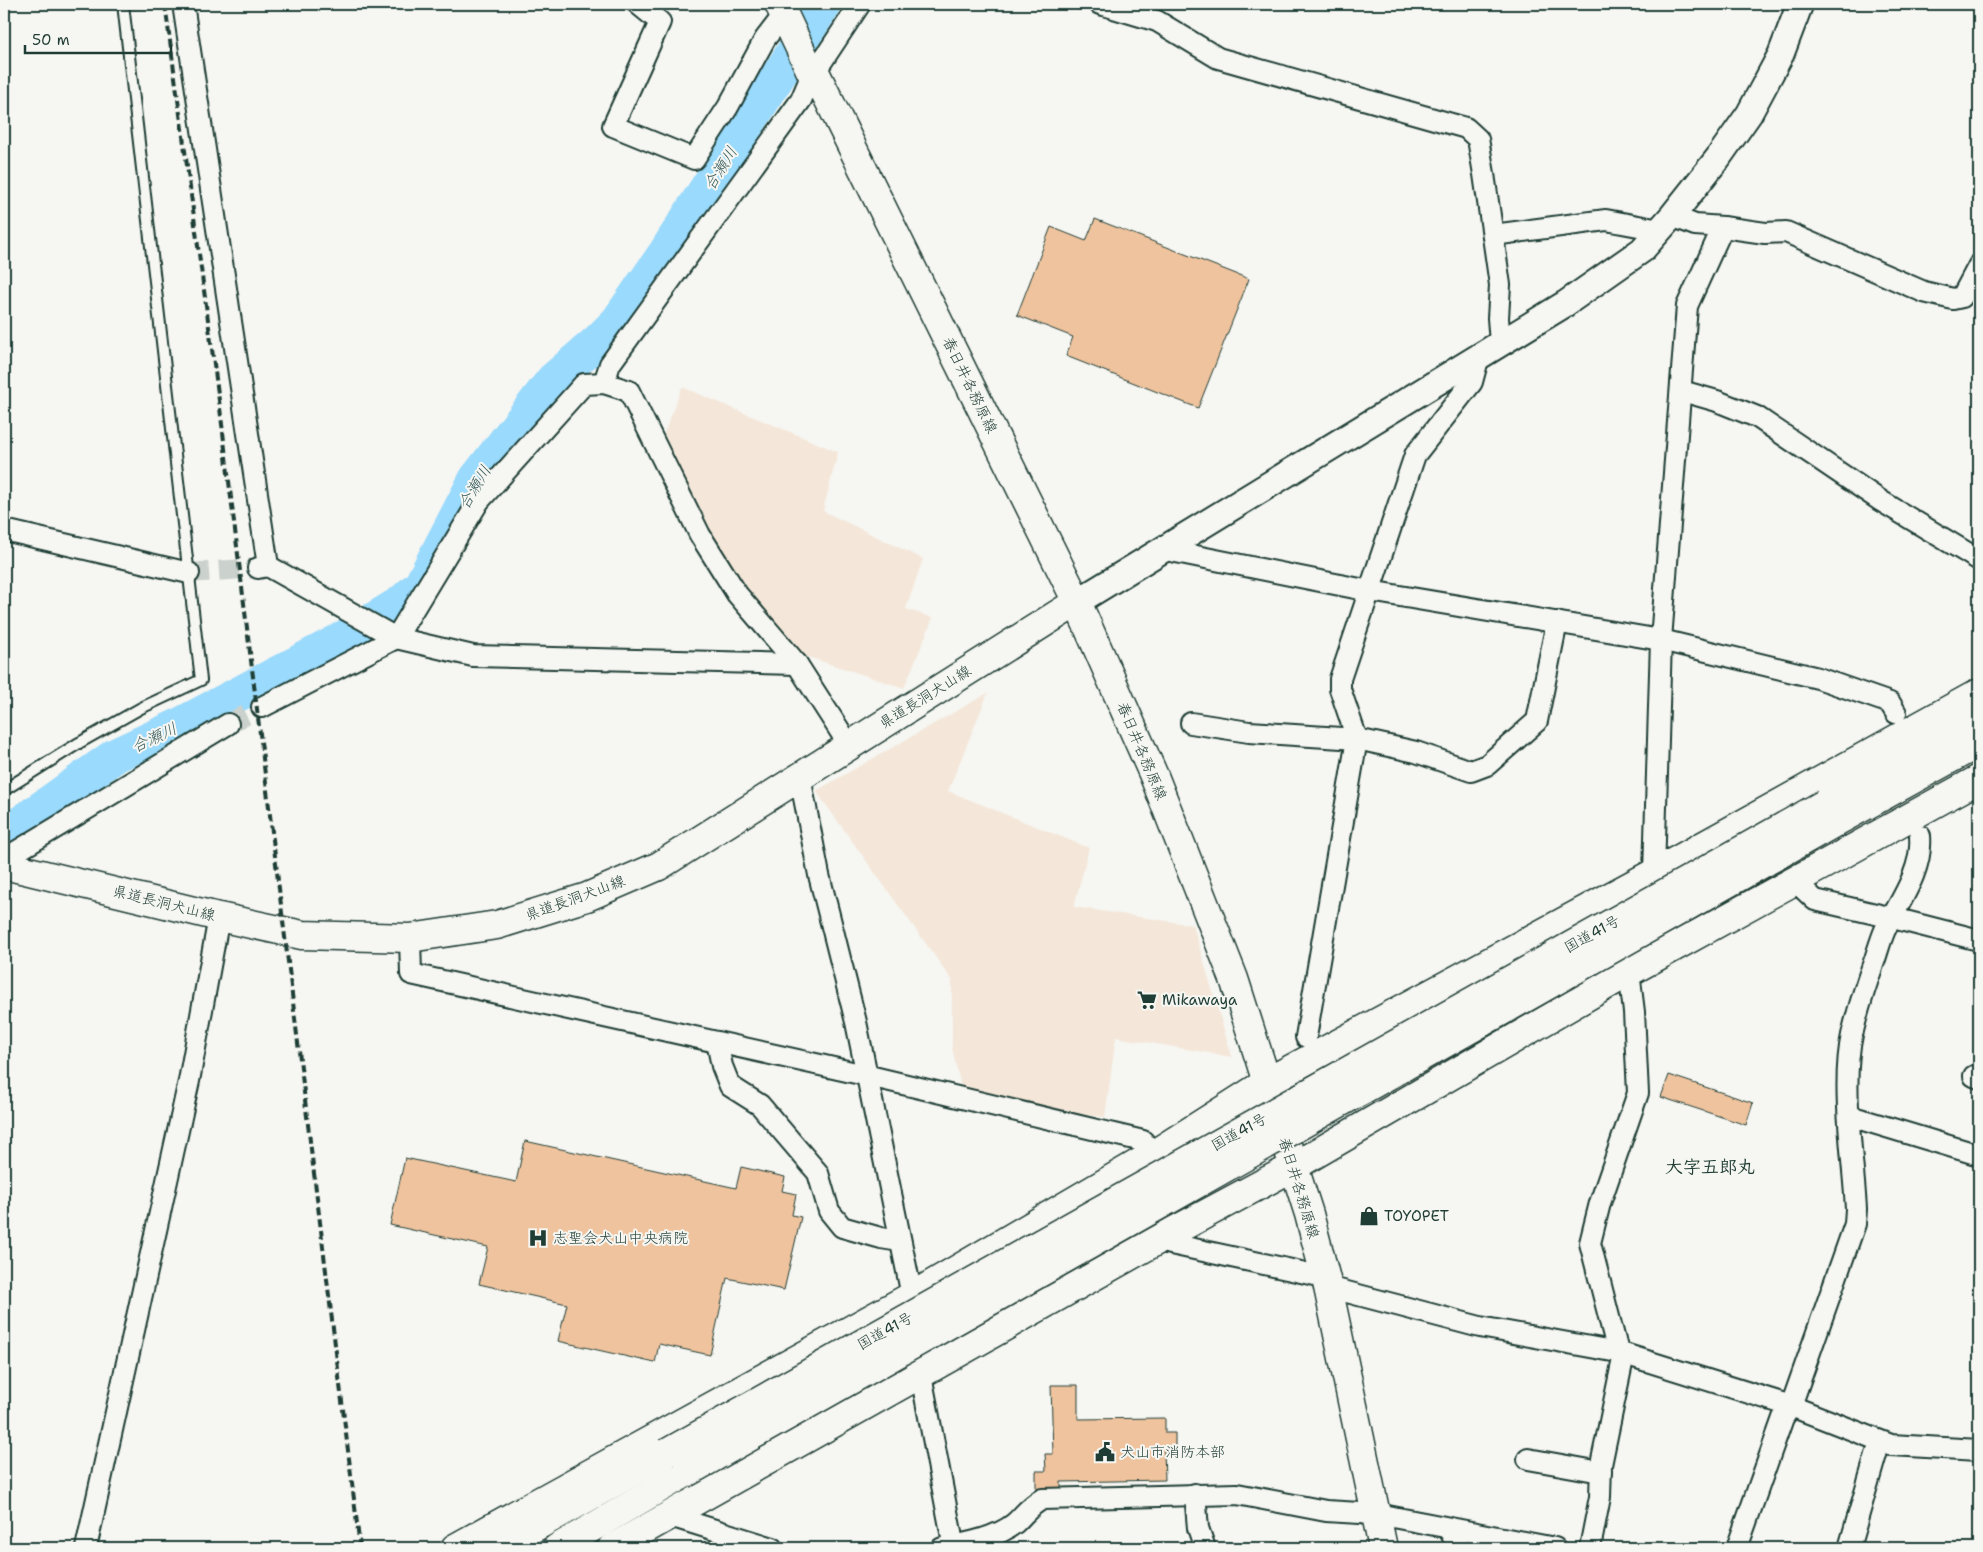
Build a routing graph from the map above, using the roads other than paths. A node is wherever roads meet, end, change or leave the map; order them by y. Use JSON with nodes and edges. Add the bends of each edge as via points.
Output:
{"nodes":[{"id":1,"x":123,"y":4,"type":"edge"},
{"id":2,"x":184,"y":4,"type":"edge"},
{"id":3,"x":638,"y":4,"type":"edge"},
{"id":4,"x":860,"y":4,"type":"edge"},
{"id":5,"x":1100,"y":4,"type":"edge"},
{"id":6,"x":1800,"y":4,"type":"edge"},
{"id":7,"x":782,"y":9,"type":"edge"},
{"id":8,"x":813,"y":73,"type":"junction"},
{"id":9,"x":1666,"y":223,"type":"junction"},
{"id":10,"x":1724,"y":227,"type":"junction"},
{"id":11,"x":1493,"y":236,"type":"junction"},
{"id":12,"x":1979,"y":265,"type":"edge"},
{"id":13,"x":1500,"y":343,"type":"junction"},
{"id":14,"x":1479,"y":356,"type":"junction"},
{"id":15,"x":604,"y":383,"type":"junction"},
{"id":16,"x":1682,"y":391,"type":"junction"},
{"id":17,"x":4,"y":530,"type":"edge"},
{"id":18,"x":1166,"y":550,"type":"junction"},
{"id":19,"x":1979,"y":560,"type":"edge"},
{"id":20,"x":189,"y":573,"type":"junction"},
{"id":21,"x":1370,"y":591,"type":"junction"},
{"id":22,"x":1077,"y":602,"type":"junction"},
{"id":23,"x":1557,"y":622,"type":"junction"},
{"id":24,"x":396,"y":638,"type":"junction"},
{"id":25,"x":1661,"y":640,"type":"junction"},
{"id":26,"x":797,"y":664,"type":"junction"},
{"id":27,"x":1979,"y":693,"type":"edge"},
{"id":28,"x":262,"y":707,"type":"tunnel mouth"},
{"id":29,"x":1896,"y":712,"type":"dead end"},
{"id":30,"x":1979,"y":717,"type":"edge"},
{"id":31,"x":1191,"y":723,"type":"dead end"},
{"id":32,"x":228,"y":724,"type":"tunnel mouth"},
{"id":33,"x":1357,"y":739,"type":"junction"},
{"id":34,"x":1979,"y":743,"type":"edge"},
{"id":35,"x":849,"y":745,"type":"junction"},
{"id":36,"x":800,"y":777,"type":"junction"},
{"id":37,"x":1979,"y":779,"type":"edge"},
{"id":38,"x":4,"y":790,"type":"edge"},
{"id":39,"x":1829,"y":814,"type":"junction"},
{"id":40,"x":1920,"y":836,"type":"dead end"},
{"id":41,"x":4,"y":859,"type":"edge"},
{"id":42,"x":4,"y":865,"type":"edge"},
{"id":43,"x":1654,"y":873,"type":"junction"},
{"id":44,"x":1795,"y":880,"type":"junction"},
{"id":45,"x":219,"y":917,"type":"junction"},
{"id":46,"x":1893,"y":918,"type":"junction"},
{"id":47,"x":410,"y":938,"type":"junction"},
{"id":48,"x":1979,"y":940,"type":"edge"},
{"id":49,"x":1629,"y":972,"type":"junction"},
{"id":50,"x":1306,"y":1037,"type":"dead end"},
{"id":51,"x":717,"y":1042,"type":"junction"},
{"id":52,"x":865,"y":1075,"type":"junction"},
{"id":53,"x":1267,"y":1082,"type":"junction"},
{"id":54,"x":1850,"y":1116,"type":"junction"},
{"id":55,"x":1154,"y":1154,"type":"junction"},
{"id":56,"x":1979,"y":1155,"type":"edge"},
{"id":57,"x":1293,"y":1167,"type":"junction"},
{"id":58,"x":900,"y":1241,"type":"junction"},
{"id":59,"x":1157,"y":1241,"type":"junction"},
{"id":60,"x":1326,"y":1282,"type":"junction"},
{"id":61,"x":912,"y":1296,"type":"junction"},
{"id":62,"x":1621,"y":1353,"type":"junction"},
{"id":63,"x":921,"y":1375,"type":"junction"},
{"id":64,"x":1791,"y":1406,"type":"junction"},
{"id":65,"x":1880,"y":1441,"type":"junction"},
{"id":66,"x":1979,"y":1450,"type":"edge"},
{"id":67,"x":1528,"y":1459,"type":"dead end"},
{"id":68,"x":1601,"y":1472,"type":"junction"},
{"id":69,"x":1195,"y":1494,"type":"junction"},
{"id":70,"x":1377,"y":1514,"type":"junction"},
{"id":71,"x":670,"y":1516,"type":"junction"},
{"id":72,"x":1448,"y":1528,"type":"junction"},
{"id":73,"x":642,"y":1539,"type":"edge"},
{"id":74,"x":949,"y":1547,"type":"edge"},
{"id":75,"x":86,"y":1548,"type":"edge"},
{"id":76,"x":455,"y":1548,"type":"edge"},
{"id":77,"x":498,"y":1548,"type":"edge"},
{"id":78,"x":557,"y":1548,"type":"edge"},
{"id":79,"x":612,"y":1548,"type":"edge"},
{"id":80,"x":773,"y":1548,"type":"edge"},
{"id":81,"x":1205,"y":1548,"type":"edge"},
{"id":82,"x":1383,"y":1548,"type":"edge"},
{"id":83,"x":1459,"y":1548,"type":"edge"},
{"id":84,"x":1555,"y":1548,"type":"edge"},
{"id":85,"x":1590,"y":1548,"type":"edge"},
{"id":86,"x":1737,"y":1548,"type":"edge"},
{"id":87,"x":1849,"y":1548,"type":"edge"}],
"edges":[{"from":1,"to":20,"type":"lane"},
{"from":2,"to":24,"type":"street","via":[[263,567]]},
{"from":3,"to":7,"type":"street","via":[[660,22],[613,126],[694,159],[728,107]]},
{"from":4,"to":8,"type":"street"},
{"from":5,"to":11,"type":"street","via":[[1157,21],[1218,58],[1466,128],[1478,139]]},
{"from":6,"to":9,"type":"street","via":[[1781,54],[1749,114]]},
{"from":7,"to":8,"type":"main road","name":"春日井各務原線"},
{"from":8,"to":15,"type":"street","via":[[801,100],[610,364]]},
{"from":8,"to":22,"type":"main road","name":"春日井各務原線"},
{"from":9,"to":10,"type":"street"},
{"from":9,"to":11,"type":"street","via":[[1606,220]]},
{"from":9,"to":13,"type":"street","via":[[1642,250]]},
{"from":10,"to":12,"type":"street","via":[[1765,233],[1786,232],[1924,292],[1953,299],[1962,297]]},
{"from":10,"to":16,"type":"street","via":[[1687,306]]},
{"from":11,"to":13,"type":"street","via":[[1500,285]]},
{"from":13,"to":14,"type":"street"},
{"from":14,"to":18,"type":"street"},
{"from":14,"to":21,"type":"street","via":[[1472,382],[1415,455]]},
{"from":15,"to":24,"type":"street","via":[[584,384],[479,501]]},
{"from":15,"to":26,"type":"street","via":[[629,391],[710,552],[737,594]]},
{"from":16,"to":19,"type":"street","via":[[1757,416],[1881,501]]},
{"from":16,"to":25,"type":"street"},
{"from":17,"to":20,"type":"street"},
{"from":18,"to":21,"type":"street"},
{"from":18,"to":22,"type":"street"},
{"from":20,"to":38,"type":"lane","via":[[201,680],[141,708]]},
{"from":21,"to":23,"type":"street"},
{"from":21,"to":33,"type":"street","via":[[1340,679],[1340,689]]},
{"from":22,"to":35,"type":"main road","name":"県道長洞犬山線"},
{"from":22,"to":53,"type":"main road","name":"春日井各務原線","via":[[1154,776],[1234,979]]},
{"from":23,"to":25,"type":"street"},
{"from":23,"to":33,"type":"street","via":[[1537,721],[1486,766],[1471,771],[1416,752]]},
{"from":24,"to":26,"type":"street","via":[[473,656]]},
{"from":24,"to":28,"type":"street"},
{"from":25,"to":29,"type":"street","via":[[1818,678],[1890,703]]},
{"from":25,"to":43,"type":"street"},
{"from":26,"to":35,"type":"street"},
{"from":27,"to":43,"type":"main road"},
{"from":30,"to":39,"type":"main road","name":"国道41号"},
{"from":31,"to":33,"type":"street","via":[[1249,732]]},
{"from":32,"to":41,"type":"street"},
{"from":33,"to":50,"type":"street"},
{"from":34,"to":39,"type":"main road","name":"国道41号"},
{"from":35,"to":36,"type":"main road","name":"県道長洞犬山線"},
{"from":36,"to":47,"type":"main road","name":"県道長洞犬山線","via":[[658,866],[587,897],[497,924]]},
{"from":36,"to":52,"type":"street","via":[[819,875],[856,1022]]},
{"from":37,"to":44,"type":"main road"},
{"from":39,"to":77,"type":"main road","name":"国道41号","bridge":true},
{"from":39,"to":78,"type":"main road","name":"国道41号","bridge":true},
{"from":40,"to":46,"type":"street","via":[[1918,864]]},
{"from":42,"to":45,"type":"main road","name":"県道長洞犬山線"},
{"from":43,"to":53,"type":"main road"},
{"from":44,"to":46,"type":"street","via":[[1815,900]]},
{"from":44,"to":49,"type":"main road"},
{"from":45,"to":47,"type":"main road","name":"県道長洞犬山線","via":[[302,935]]},
{"from":45,"to":75,"type":"street","via":[[189,1081]]},
{"from":46,"to":48,"type":"street"},
{"from":46,"to":54,"type":"street","via":[[1885,931],[1852,1034],[1848,1054]]},
{"from":47,"to":51,"type":"street","via":[[411,974]]},
{"from":49,"to":57,"type":"main road"},
{"from":49,"to":62,"type":"street","via":[[1638,1093],[1600,1203],[1590,1243]]},
{"from":51,"to":52,"type":"street"},
{"from":51,"to":58,"type":"street","via":[[730,1086],[760,1105],[818,1173],[829,1210],[842,1227]]},
{"from":52,"to":55,"type":"street","via":[[1143,1141]]},
{"from":52,"to":58,"type":"street"},
{"from":53,"to":55,"type":"main road"},
{"from":53,"to":57,"type":"main road","name":"春日井各務原線"},
{"from":54,"to":56,"type":"street"},
{"from":54,"to":64,"type":"street","via":[[1855,1224]]},
{"from":55,"to":61,"type":"main road"},
{"from":57,"to":59,"type":"main road"},
{"from":57,"to":60,"type":"main road","name":"春日井各務原線"},
{"from":58,"to":61,"type":"street"},
{"from":59,"to":60,"type":"street"},
{"from":59,"to":63,"type":"main road"},
{"from":60,"to":62,"type":"street","via":[[1480,1327]]},
{"from":60,"to":70,"type":"main road","name":"春日井各務原線"},
{"from":61,"to":63,"type":"street"},
{"from":61,"to":76,"type":"main road"},
{"from":62,"to":64,"type":"street"},
{"from":62,"to":68,"type":"street"},
{"from":63,"to":71,"type":"main road"},
{"from":63,"to":74,"type":"street"},
{"from":64,"to":65,"type":"street"},
{"from":64,"to":86,"type":"street","via":[[1783,1418]]},
{"from":65,"to":66,"type":"street","via":[[1891,1445]]},
{"from":65,"to":87,"type":"street"},
{"from":67,"to":68,"type":"street"},
{"from":68,"to":85,"type":"street","via":[[1600,1497]]},
{"from":69,"to":70,"type":"street","via":[[1237,1494],[1326,1511]]},
{"from":69,"to":74,"type":"street","via":[[1042,1499],[1003,1530]]},
{"from":69,"to":81,"type":"street","via":[[1198,1528]]},
{"from":70,"to":72,"type":"street"},
{"from":70,"to":82,"type":"main road","name":"春日井各務原線"},
{"from":71,"to":73,"type":"main road"},
{"from":71,"to":80,"type":"street"},
{"from":72,"to":83,"type":"street"},
{"from":72,"to":84,"type":"street"},
{"from":73,"to":79,"type":"main road"}]}
